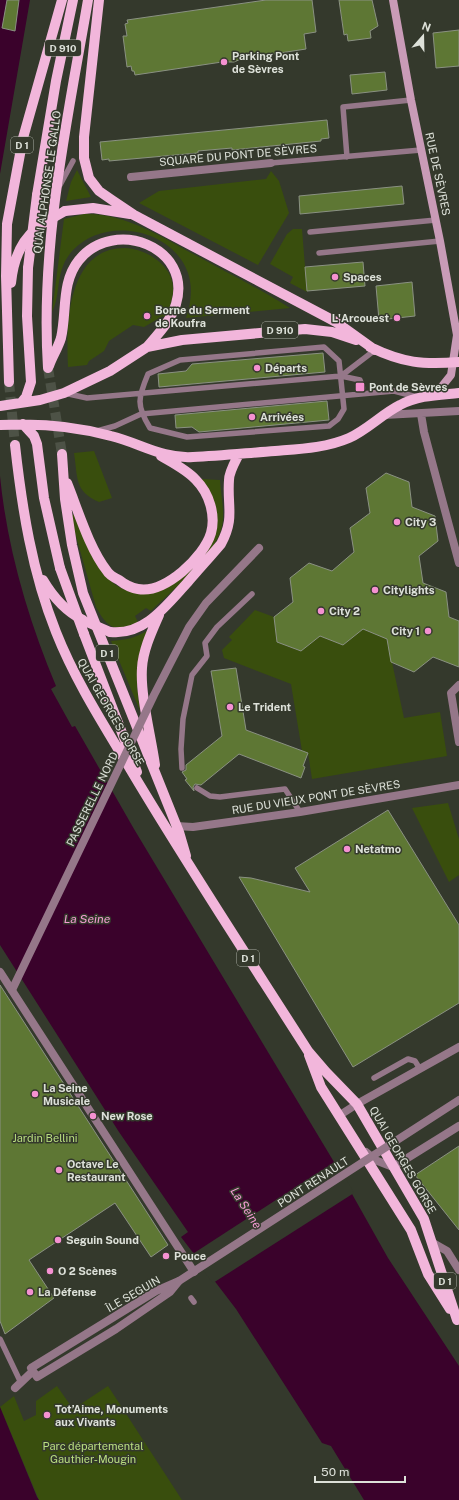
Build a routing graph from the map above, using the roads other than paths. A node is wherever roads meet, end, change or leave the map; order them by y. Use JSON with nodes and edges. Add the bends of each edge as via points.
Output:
{"nodes":[{"id":1,"x":62,"y":0,"type":"edge"},
{"id":2,"x":73,"y":0,"type":"edge"},
{"id":3,"x":88,"y":0,"type":"edge"},
{"id":4,"x":99,"y":0,"type":"edge"},
{"id":5,"x":393,"y":0,"type":"edge"},
{"id":6,"x":411,"y":100,"type":"junction"},
{"id":7,"x":421,"y":150,"type":"junction"},
{"id":8,"x":347,"y":156,"type":"junction"},
{"id":9,"x":73,"y":161,"type":"dead end"},
{"id":10,"x":271,"y":163,"type":"joint"},
{"id":11,"x":131,"y":177,"type":"dead end"},
{"id":12,"x":53,"y":204,"type":"junction"},
{"id":13,"x":134,"y":215,"type":"junction"},
{"id":14,"x":436,"y":220,"type":"junction"},
{"id":15,"x":310,"y":232,"type":"dead end"},
{"id":16,"x":440,"y":241,"type":"junction"},
{"id":17,"x":319,"y":253,"type":"dead end"},
{"id":18,"x":7,"y":295,"type":"junction"},
{"id":19,"x":148,"y":347,"type":"junction"},
{"id":20,"x":375,"y":350,"type":"junction"},
{"id":21,"x":457,"y":362,"type":"edge"},
{"id":22,"x":341,"y":376,"type":"junction"},
{"id":23,"x":8,"y":382,"type":"tunnel mouth"},
{"id":24,"x":64,"y":393,"type":"junction"},
{"id":25,"x":459,"y":393,"type":"edge"},
{"id":26,"x":140,"y":394,"type":"junction"},
{"id":27,"x":357,"y":394,"type":"junction"},
{"id":28,"x":343,"y":395,"type":"junction"},
{"id":29,"x":435,"y":395,"type":"junction"},
{"id":30,"x":419,"y":398,"type":"junction"},
{"id":31,"x":21,"y":404,"type":"junction"},
{"id":32,"x":0,"y":406,"type":"edge"},
{"id":33,"x":459,"y":411,"type":"edge"},
{"id":34,"x":141,"y":414,"type":"junction"},
{"id":35,"x":420,"y":414,"type":"junction"},
{"id":36,"x":384,"y":415,"type":"junction"},
{"id":37,"x":23,"y":424,"type":"junction"},
{"id":38,"x":0,"y":425,"type":"edge"},
{"id":39,"x":92,"y":432,"type":"junction"},
{"id":40,"x":15,"y":445,"type":"tunnel mouth"},
{"id":41,"x":62,"y":454,"type":"tunnel mouth"},
{"id":42,"x":158,"y":454,"type":"junction"},
{"id":43,"x":239,"y":454,"type":"junction"},
{"id":44,"x":62,"y":472,"type":"junction"},
{"id":45,"x":259,"y":548,"type":"dead end"},
{"id":46,"x":32,"y":552,"type":"junction"},
{"id":47,"x":459,"y":563,"type":"edge"},
{"id":48,"x":252,"y":594,"type":"dead end"},
{"id":49,"x":159,"y":615,"type":"junction"},
{"id":50,"x":459,"y":685,"type":"edge"},
{"id":51,"x":459,"y":742,"type":"edge"},
{"id":52,"x":182,"y":768,"type":"dead end"},
{"id":53,"x":157,"y":779,"type":"junction"},
{"id":54,"x":459,"y":785,"type":"edge"},
{"id":55,"x":197,"y":788,"type":"dead end"},
{"id":56,"x":149,"y":803,"type":"junction"},
{"id":57,"x":300,"y":812,"type":"junction"},
{"id":58,"x":176,"y":826,"type":"junction"},
{"id":59,"x":188,"y":864,"type":"junction"},
{"id":60,"x":0,"y":972,"type":"edge"},
{"id":61,"x":12,"y":990,"type":"junction"},
{"id":62,"x":459,"y":1047,"type":"edge"},
{"id":63,"x":308,"y":1051,"type":"junction"},
{"id":64,"x":420,"y":1069,"type":"junction"},
{"id":65,"x":374,"y":1078,"type":"dead end"},
{"id":66,"x":459,"y":1100,"type":"edge"},
{"id":67,"x":357,"y":1104,"type":"junction"},
{"id":68,"x":340,"y":1116,"type":"junction"},
{"id":69,"x":459,"y":1126,"type":"edge"},
{"id":70,"x":360,"y":1147,"type":"junction"},
{"id":71,"x":393,"y":1167,"type":"junction"},
{"id":72,"x":433,"y":1243,"type":"junction"},
{"id":73,"x":459,"y":1270,"type":"edge"},
{"id":74,"x":194,"y":1272,"type":"junction"},
{"id":75,"x":179,"y":1281,"type":"joint"},
{"id":76,"x":458,"y":1321,"type":"edge"},
{"id":77,"x":0,"y":1339,"type":"edge"},
{"id":78,"x":18,"y":1385,"type":"joint"}],
"edges":[{"from":1,"to":18,"type":"main road","number":"D 1","via":[[24,138],[10,201],[7,224]]},
{"from":2,"to":31,"type":"main road","number":"D 910","bridge":true,"via":[[56,80],[37,195],[28,268],[27,316],[31,382]]},
{"from":3,"to":12,"type":"main road","name":"QUAI ALPHONSE LE GALLO"},
{"from":4,"to":13,"type":"main road","via":[[87,96],[84,158],[88,178],[99,191]]},
{"from":5,"to":6,"type":"street","name":"RUE DE SÈVRES"},
{"from":6,"to":7,"type":"street","name":"RUE DE SÈVRES"},
{"from":6,"to":8,"type":"lane","via":[[343,107]]},
{"from":7,"to":8,"type":"lane","name":"SQUARE DU PONT DE SÈVRES"},
{"from":7,"to":14,"type":"street","name":"RUE DE SÈVRES"},
{"from":8,"to":10,"type":"lane","name":"SQUARE DU PONT DE SÈVRES"},
{"from":9,"to":12,"type":"lane"},
{"from":10,"to":11,"type":"street","name":"SQUARE DU PONT DE SÈVRES"},
{"from":12,"to":19,"type":"main road","name":"QUAI ALPHONSE LE GALLO","via":[[45,302],[48,368],[60,339],[67,287],[74,268],[87,252],[105,242],[127,239],[145,243],[158,251],[175,270],[179,284],[176,306],[168,322]]},
{"from":13,"to":18,"type":"main road","bridge":true,"via":[[93,208],[65,211],[42,224],[22,244]]},
{"from":13,"to":20,"type":"main road","via":[[336,322]]},
{"from":14,"to":15,"type":"lane"},
{"from":14,"to":16,"type":"street","name":"RUE DE SÈVRES"},
{"from":16,"to":17,"type":"lane"},
{"from":16,"to":21,"type":"street","name":"RUE DE SÈVRES","via":[[456,330]]},
{"from":18,"to":23,"type":"main road","number":"D 1"},
{"from":19,"to":20,"type":"main road","number":"D 910","via":[[182,340],[305,329],[332,332]]},
{"from":19,"to":24,"type":"main road","number":"D 910","via":[[110,371]]},
{"from":20,"to":21,"type":"main road","number":"D 910","via":[[414,363]]},
{"from":20,"to":22,"type":"lane"},
{"from":21,"to":29,"type":"street","name":"RUE DE SÈVRES","via":[[451,375]]},
{"from":22,"to":26,"type":"lane"},
{"from":22,"to":26,"type":"lane","via":[[340,361],[324,347],[180,360],[148,374]]},
{"from":22,"to":27,"type":"lane","via":[[360,380],[363,388]]},
{"from":22,"to":28,"type":"lane"},
{"from":24,"to":26,"type":"lane","via":[[87,398]]},
{"from":24,"to":31,"type":"main road","number":"D 910"},
{"from":25,"to":29,"type":"main road"},
{"from":26,"to":34,"type":"lane"},
{"from":27,"to":28,"type":"lane"},
{"from":27,"to":30,"type":"lane","via":[[394,391]]},
{"from":28,"to":34,"type":"lane"},
{"from":28,"to":34,"type":"lane","via":[[344,409],[338,419],[329,426],[187,437],[150,428]]},
{"from":29,"to":30,"type":"main road"},
{"from":30,"to":36,"type":"main road","via":[[400,405]]},
{"from":31,"to":32,"type":"main road","number":"D 910"},
{"from":33,"to":35,"type":"street"},
{"from":34,"to":39,"type":"lane","via":[[115,426]]},
{"from":35,"to":36,"type":"street"},
{"from":35,"to":47,"type":"street"},
{"from":36,"to":43,"type":"main road","via":[[350,438],[334,443]]},
{"from":37,"to":38,"type":"main road"},
{"from":37,"to":39,"type":"main road"},
{"from":37,"to":56,"type":"main road","number":"D 1","bridge":true,"via":[[34,436],[37,444],[44,498],[60,568]]},
{"from":39,"to":42,"type":"main road","via":[[122,439]]},
{"from":40,"to":46,"type":"main road","name":"QUAI GEORGES GORSE","number":"D 1","via":[[21,499]]},
{"from":41,"to":44,"type":"main road","name":"QUAI GEORGES GORSE"},
{"from":42,"to":43,"type":"main road","via":[[191,458]]},
{"from":42,"to":44,"type":"main road","via":[[196,480],[211,505],[213,521],[211,534],[204,548],[179,575],[156,587],[138,589],[107,572],[93,546]]},
{"from":43,"to":49,"type":"main road","via":[[229,478],[230,519],[226,535]]},
{"from":44,"to":53,"type":"main road","name":"QUAI GEORGES GORSE","number":"D 1","via":[[72,545],[83,593]]},
{"from":45,"to":61,"type":"street","name":"PASSERELLE NORD","bridge":true,"via":[[206,603],[189,627]]},
{"from":46,"to":49,"type":"main road","bridge":true,"via":[[41,576],[58,602],[73,615],[87,622],[118,633],[136,629]]},
{"from":46,"to":56,"type":"main road","name":"QUAI GEORGES GORSE","number":"D 1","via":[[55,630],[74,675]]},
{"from":48,"to":52,"type":"lane","via":[[217,627],[205,643],[207,656],[192,675],[183,719]]},
{"from":49,"to":53,"type":"main road","via":[[148,641],[142,666],[142,685]]},
{"from":50,"to":51,"type":"street","via":[[451,693]]},
{"from":53,"to":58,"type":"main road","name":"QUAI GEORGES GORSE","number":"D 1"},
{"from":54,"to":57,"type":"street","name":"RUE DU VIEUX PONT DE SÈVRES"},
{"from":55,"to":57,"type":"lane","via":[[210,796],[220,797],[284,789]]},
{"from":56,"to":59,"type":"main road","name":"QUAI GEORGES GORSE","number":"D 1"},
{"from":57,"to":58,"type":"street","name":"RUE DU VIEUX PONT DE SÈVRES","via":[[193,827]]},
{"from":58,"to":59,"type":"main road","name":"QUAI GEORGES GORSE","number":"D 1"},
{"from":59,"to":63,"type":"main road","name":"QUAI GEORGES GORSE","number":"D 1"},
{"from":60,"to":61,"type":"street"},
{"from":61,"to":74,"type":"street"},
{"from":62,"to":64,"type":"street"},
{"from":63,"to":67,"type":"main road","name":"QUAI GEORGES GORSE","number":"D 1"},
{"from":63,"to":68,"type":"main road","name":"QUAI GEORGES GORSE","number":"D 1","via":[[321,1087]]},
{"from":64,"to":65,"type":"lane","via":[[415,1061],[408,1059]]},
{"from":64,"to":67,"type":"street"},
{"from":66,"to":74,"type":"street","name":"PONT RENAULT","bridge":true},
{"from":67,"to":68,"type":"street","name":"QUAI GEORGES GORSE"},
{"from":67,"to":71,"type":"main road","name":"QUAI GEORGES GORSE","number":"D 1"},
{"from":68,"to":70,"type":"main road","name":"QUAI GEORGES GORSE","number":"D 1"},
{"from":69,"to":71,"type":"street"},
{"from":70,"to":71,"type":"street","via":[[375,1160]]},
{"from":70,"to":76,"type":"main road","name":"QUAI GEORGES GORSE","number":"D 1","via":[[412,1230],[428,1274]]},
{"from":71,"to":72,"type":"main road","name":"QUAI GEORGES GORSE","number":"D 1","via":[[424,1218]]},
{"from":72,"to":73,"type":"street","via":[[447,1251]]},
{"from":72,"to":76,"type":"main road","name":"QUAI GEORGES GORSE","number":"D 1"},
{"from":74,"to":75,"type":"street","name":"PONT RENAULT","bridge":true},
{"from":75,"to":78,"type":"street","name":"ÎLE SEGUIN","via":[[170,1292],[116,1329],[37,1377],[33,1371]]},
{"from":77,"to":78,"type":"lane"}]}
